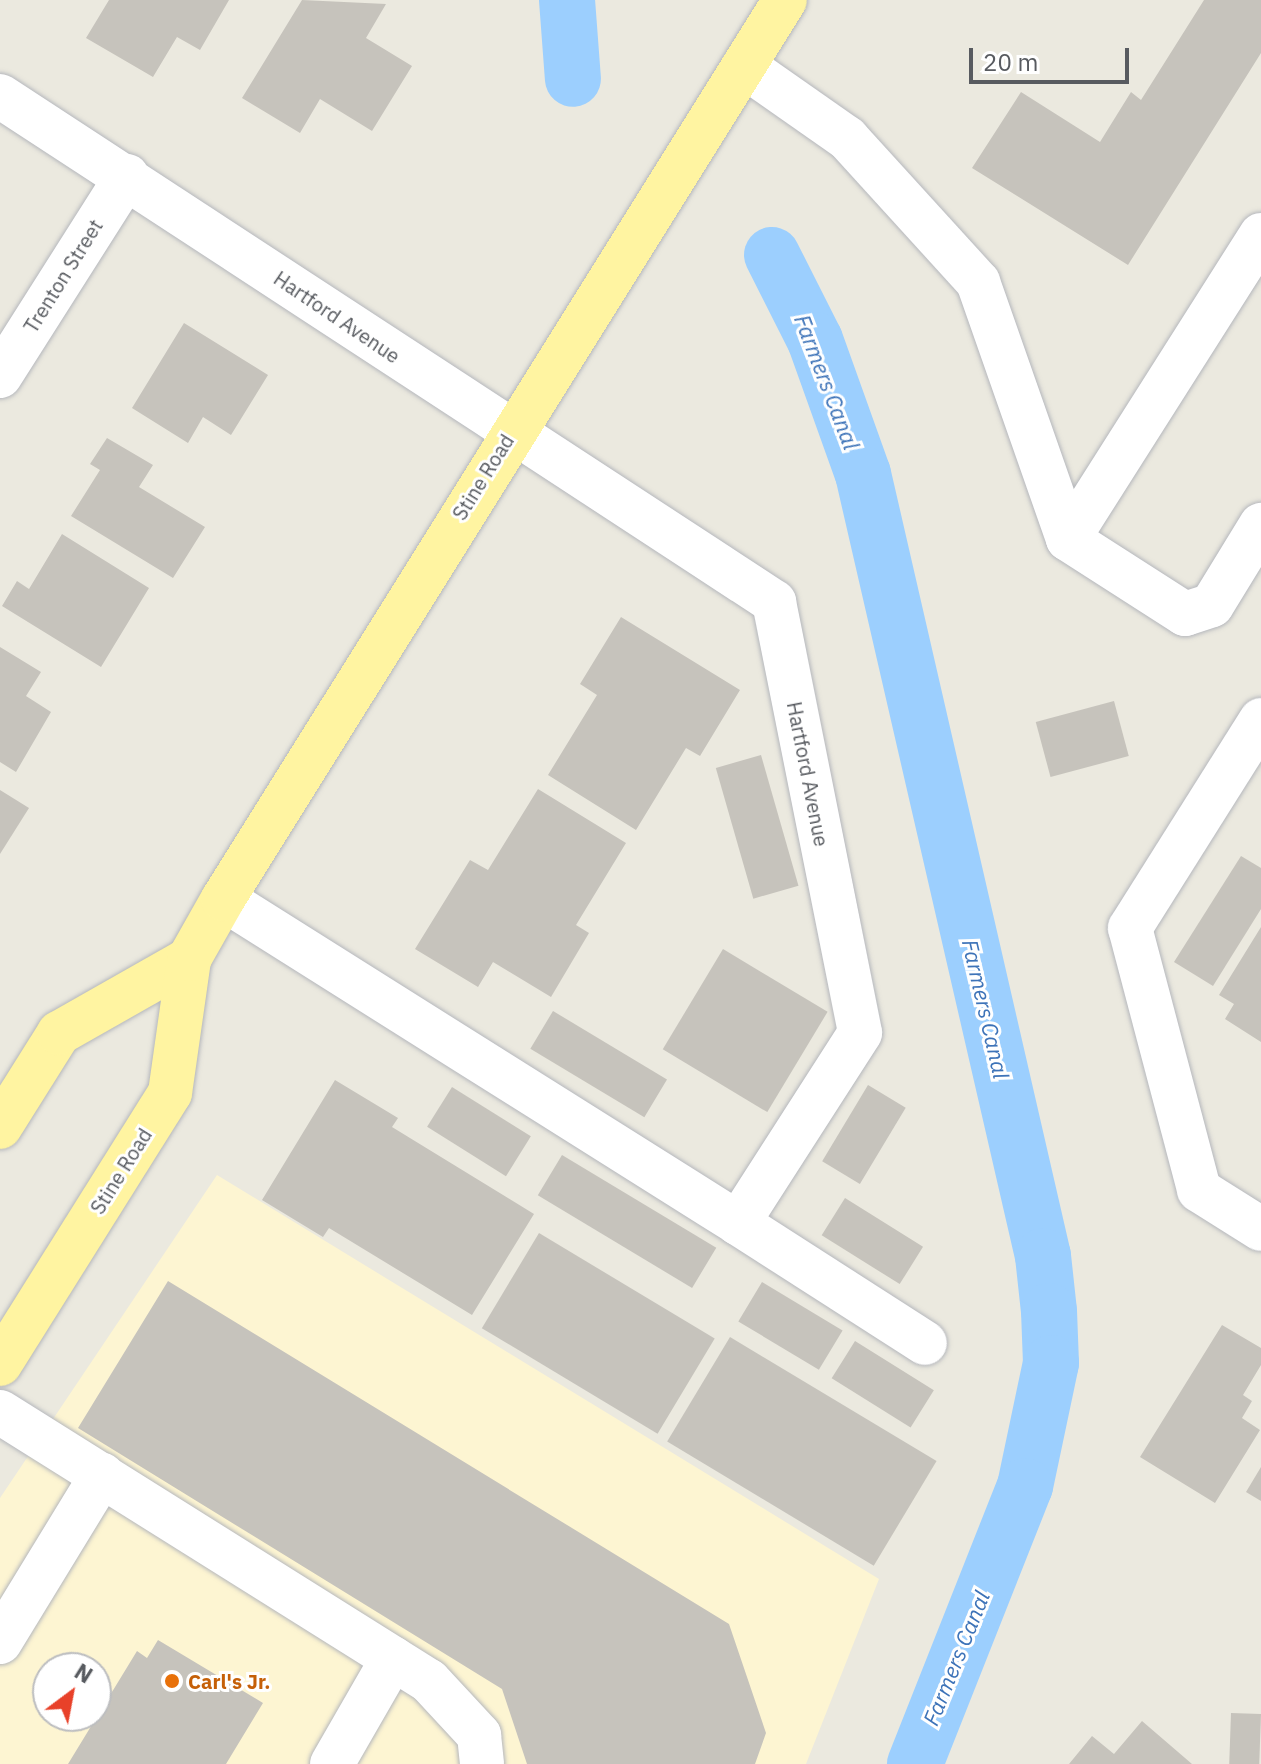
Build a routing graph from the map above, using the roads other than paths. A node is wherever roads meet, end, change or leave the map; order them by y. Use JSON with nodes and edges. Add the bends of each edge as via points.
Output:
{"nodes":[{"id":1,"x":785,"y":0,"type":"edge"},
{"id":2,"x":744,"y":66,"type":"junction"},
{"id":3,"x":0,"y":96,"type":"edge"},
{"id":4,"x":127,"y":176,"type":"junction"},
{"id":5,"x":1261,"y":235,"type":"edge"},
{"id":6,"x":0,"y":376,"type":"edge"},
{"id":7,"x":511,"y":433,"type":"junction"},
{"id":8,"x":1261,"y":525,"type":"edge"},
{"id":9,"x":1068,"y":539,"type":"junction"},
{"id":10,"x":1261,"y":720,"type":"edge"},
{"id":11,"x":223,"y":899,"type":"junction"},
{"id":12,"x":189,"y":959,"type":"junction"},
{"id":13,"x":0,"y":1127,"type":"edge"},
{"id":14,"x":738,"y":1223,"type":"junction"},
{"id":15,"x":1261,"y":1229,"type":"edge"},
{"id":16,"x":925,"y":1343,"type":"dead end"},
{"id":17,"x":0,"y":1364,"type":"edge"},
{"id":18,"x":0,"y":1412,"type":"edge"},
{"id":19,"x":102,"y":1475,"type":"junction"},
{"id":20,"x":0,"y":1642,"type":"edge"},
{"id":21,"x":393,"y":1658,"type":"junction"},
{"id":22,"x":332,"y":1764,"type":"edge"},
{"id":23,"x":482,"y":1764,"type":"edge"}],
"edges":[{"from":1,"to":2,"type":"main road","name":"Stine Road"},
{"from":2,"to":7,"type":"main road","name":"Stine Road"},
{"from":2,"to":9,"type":"street","via":[[847,138],[978,282]]},
{"from":3,"to":4,"type":"street","name":"Hartford Avenue"},
{"from":4,"to":6,"type":"street","name":"Trenton Street"},
{"from":4,"to":7,"type":"street","name":"Hartford Avenue"},
{"from":5,"to":9,"type":"street"},
{"from":7,"to":11,"type":"main road","name":"Stine Road"},
{"from":7,"to":14,"type":"street","name":"Hartford Avenue","via":[[774,602],[860,1033]]},
{"from":8,"to":9,"type":"street","via":[[1212,605],[1185,614]]},
{"from":10,"to":15,"type":"street","via":[[1130,928],[1199,1190]]},
{"from":11,"to":12,"type":"main road","name":"Stine Road"},
{"from":11,"to":14,"type":"street"},
{"from":12,"to":13,"type":"main road","via":[[59,1033]]},
{"from":12,"to":17,"type":"main road","name":"Stine Road","via":[[170,1093]]},
{"from":14,"to":16,"type":"street"},
{"from":18,"to":19,"type":"street"},
{"from":19,"to":20,"type":"street"},
{"from":19,"to":21,"type":"street"},
{"from":21,"to":22,"type":"street"},
{"from":21,"to":23,"type":"street","via":[[429,1681],[479,1735]]}]}
